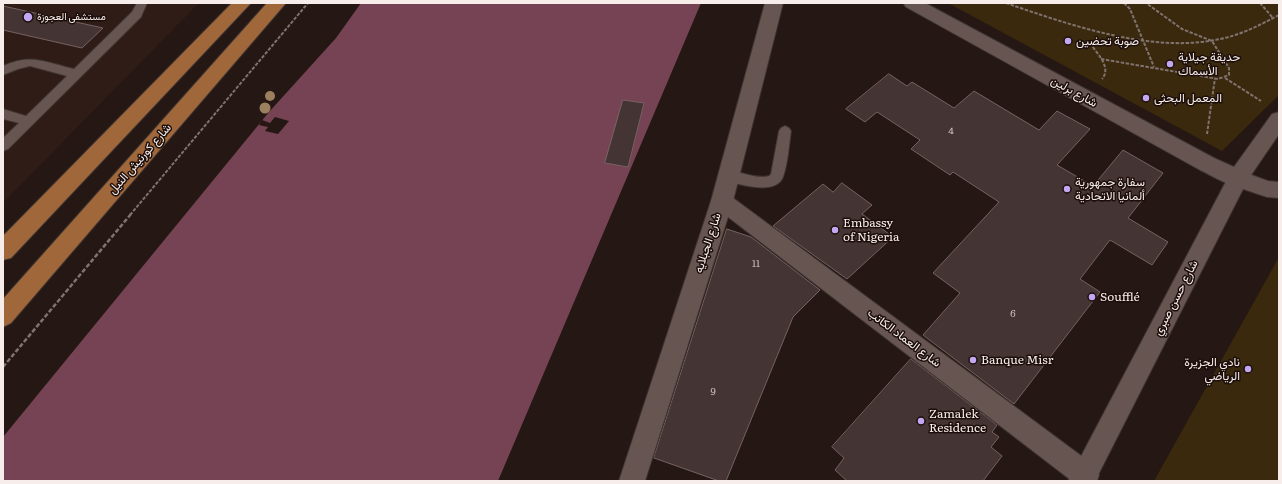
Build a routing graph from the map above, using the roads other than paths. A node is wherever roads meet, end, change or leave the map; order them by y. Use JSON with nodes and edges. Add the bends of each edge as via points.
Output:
{"nodes":[{"id":1,"x":142,"y":3,"type":"edge"},
{"id":2,"x":242,"y":3,"type":"edge"},
{"id":3,"x":276,"y":3,"type":"edge"},
{"id":4,"x":774,"y":3,"type":"edge"},
{"id":5,"x":912,"y":3,"type":"edge"},
{"id":6,"x":3,"y":71,"type":"edge"},
{"id":7,"x":75,"y":74,"type":"junction"},
{"id":8,"x":3,"y":114,"type":"edge"},
{"id":9,"x":1279,"y":119,"type":"edge"},
{"id":10,"x":28,"y":121,"type":"junction"},
{"id":11,"x":785,"y":131,"type":"dead end"},
{"id":12,"x":3,"y":146,"type":"edge"},
{"id":13,"x":728,"y":176,"type":"junction"},
{"id":14,"x":1238,"y":178,"type":"junction"},
{"id":15,"x":1279,"y":190,"type":"edge"},
{"id":16,"x":722,"y":201,"type":"junction"},
{"id":17,"x":3,"y":251,"type":"edge"},
{"id":18,"x":8,"y":307,"type":"edge"},
{"id":19,"x":1084,"y":478,"type":"edge"},
{"id":20,"x":632,"y":481,"type":"edge"}],
"edges":[{"from":1,"to":7,"type":"lane","via":[[137,14]]},
{"from":2,"to":17,"type":"main road"},
{"from":3,"to":18,"type":"main road","name":"شارع كورنيش النيل"},
{"from":4,"to":13,"type":"street","name":"شارع الجبلايه"},
{"from":5,"to":14,"type":"street","name":"شارع برلين","via":[[1207,164]]},
{"from":6,"to":7,"type":"lane","via":[[30,62]]},
{"from":7,"to":10,"type":"lane"},
{"from":8,"to":10,"type":"lane"},
{"from":9,"to":14,"type":"street","name":"شارع حسن صبري"},
{"from":10,"to":12,"type":"lane"},
{"from":11,"to":13,"type":"lane","via":[[774,181],[767,184]]},
{"from":13,"to":16,"type":"street","name":"شارع الجبلايه"},
{"from":14,"to":15,"type":"street","name":"شارع برلين"},
{"from":14,"to":19,"type":"street","name":"شارع حسن صبري"},
{"from":16,"to":19,"type":"street","name":"شارع العماد الكاتب"},
{"from":16,"to":20,"type":"street","name":"شارع الجبلايه"}]}
